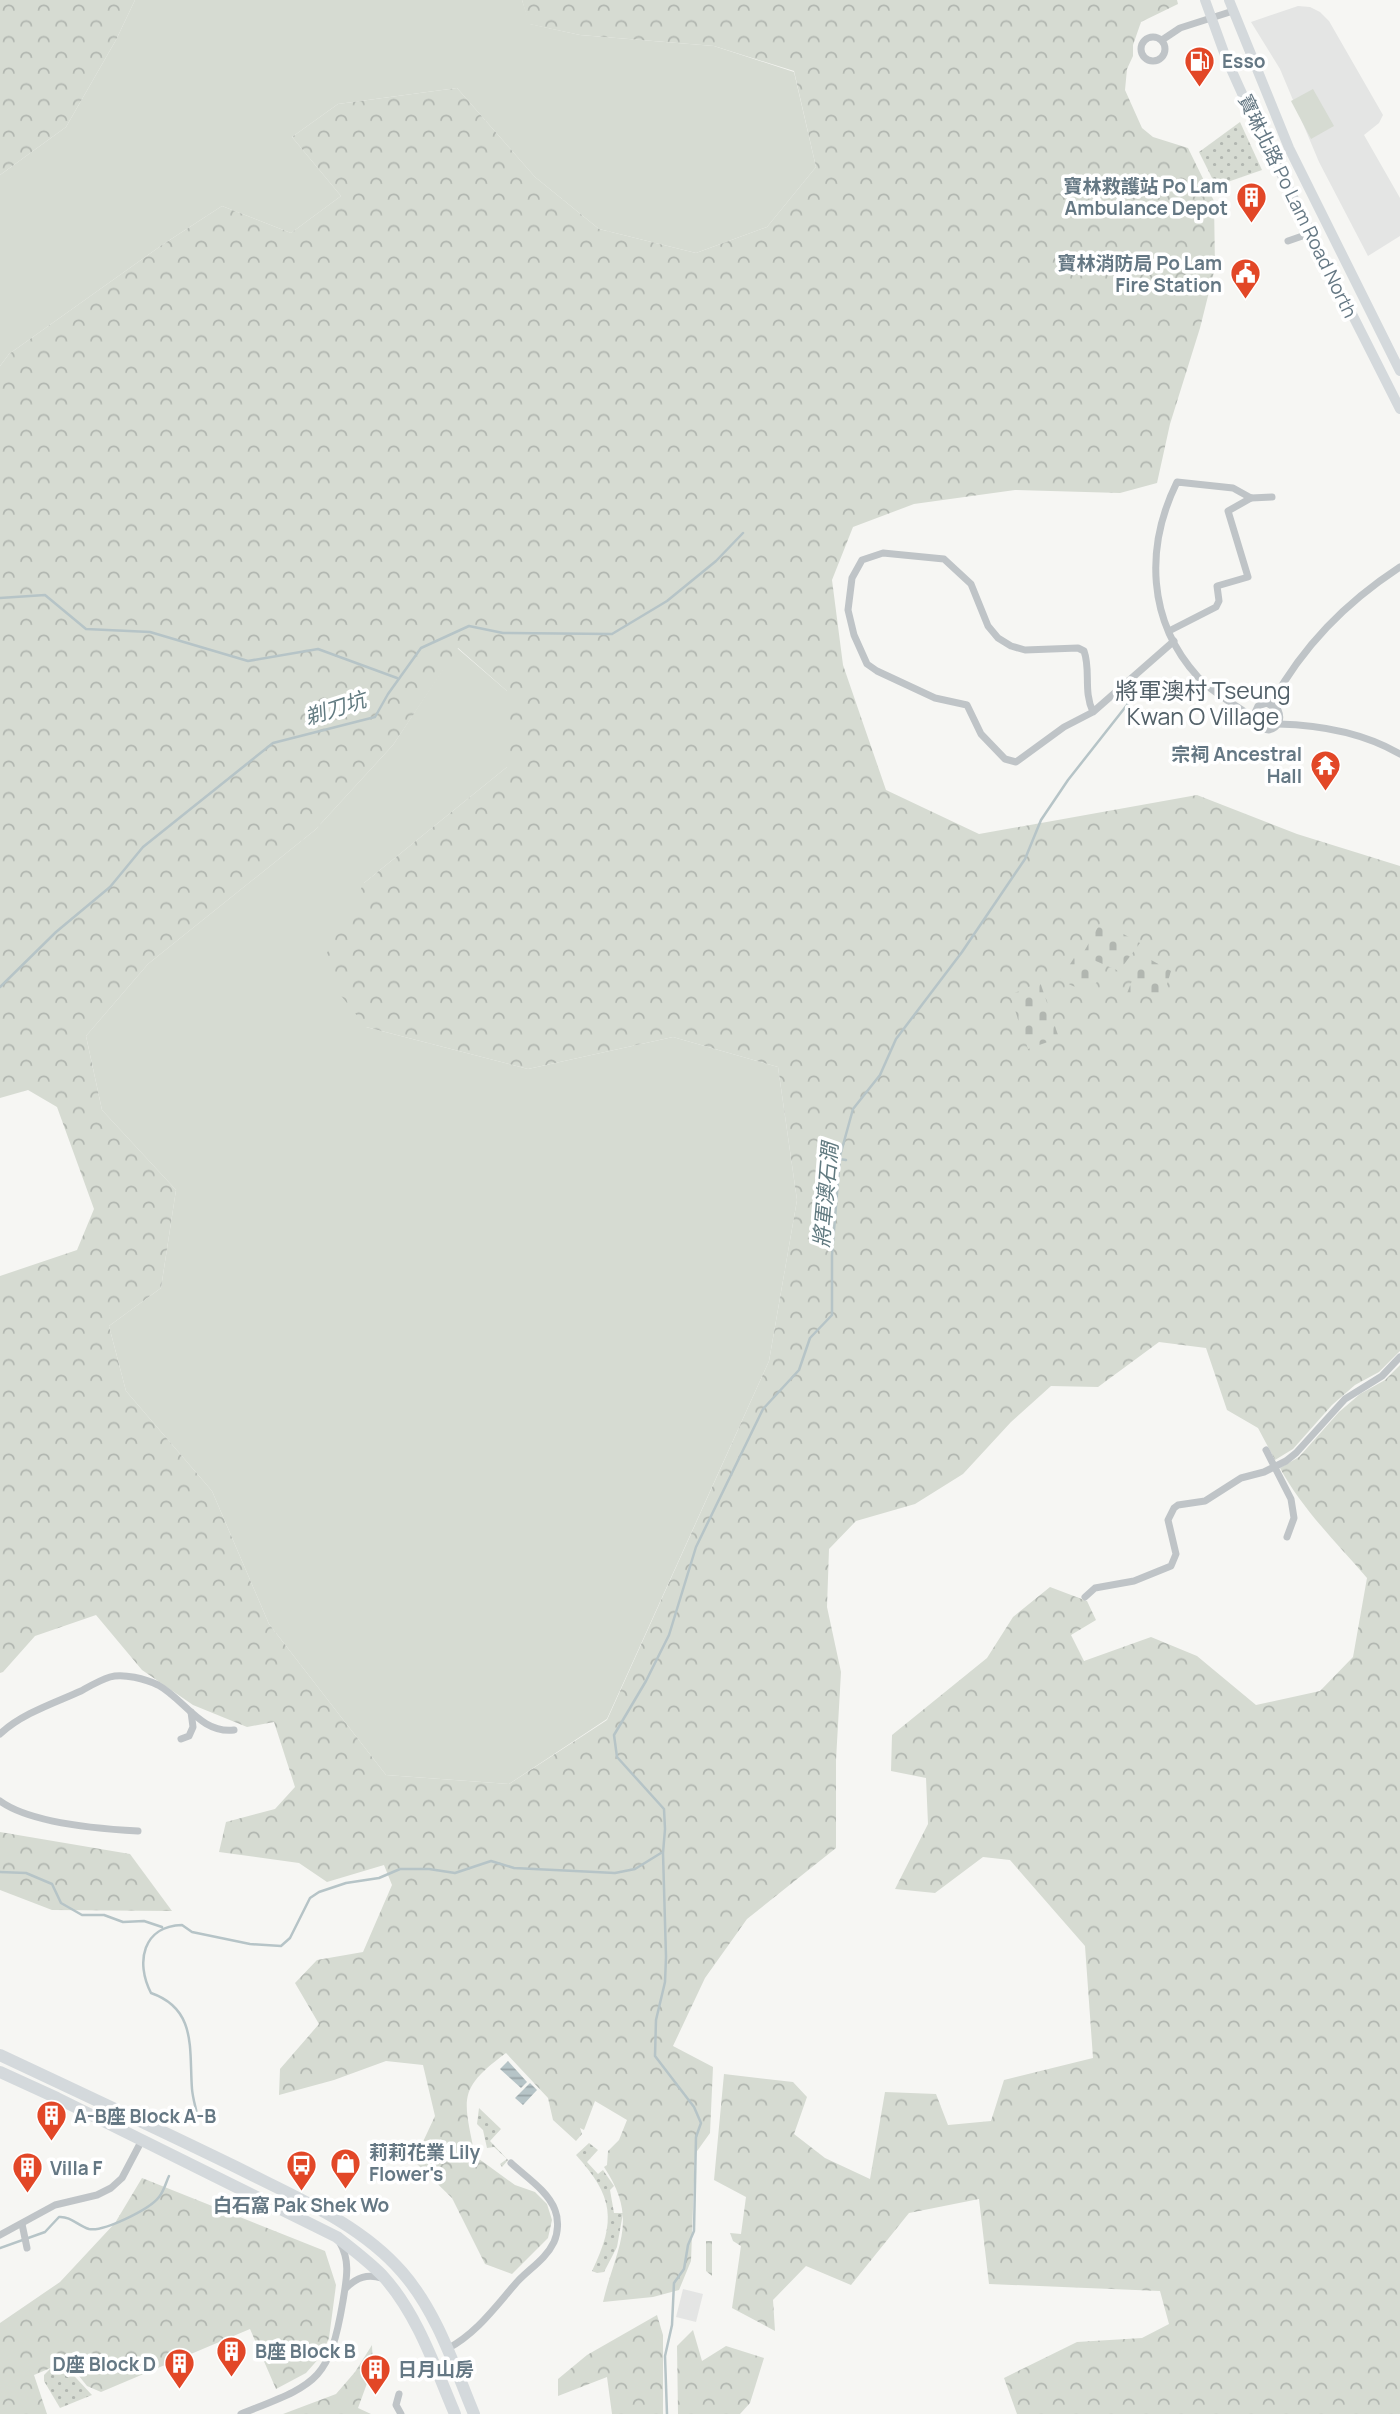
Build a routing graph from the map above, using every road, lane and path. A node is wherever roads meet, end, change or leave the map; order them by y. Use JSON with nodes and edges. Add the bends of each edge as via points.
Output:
{"nodes":[{"id":1,"x":1205,"y":0,"type":"edge"},
{"id":2,"x":1231,"y":6,"type":"edge"},
{"id":3,"x":1210,"y":17,"type":"junction"},
{"id":4,"x":1162,"y":40,"type":"dead end"},
{"id":5,"x":1311,"y":233,"type":"junction"},
{"id":6,"x":1288,"y":241,"type":"dead end"},
{"id":7,"x":1400,"y":371,"type":"edge"},
{"id":8,"x":1400,"y":409,"type":"edge"},
{"id":9,"x":1272,"y":497,"type":"dead end"},
{"id":10,"x":1251,"y":498,"type":"junction"},
{"id":11,"x":1399,"y":568,"type":"edge"},
{"id":12,"x":1169,"y":631,"type":"junction"},
{"id":13,"x":1174,"y":641,"type":"junction"},
{"id":14,"x":1271,"y":704,"type":"junction"},
{"id":15,"x":1093,"y":712,"type":"junction"},
{"id":16,"x":1252,"y":717,"type":"junction"},
{"id":17,"x":1278,"y":724,"type":"junction"},
{"id":18,"x":1400,"y":754,"type":"edge"},
{"id":19,"x":1400,"y":1357,"type":"edge"},
{"id":20,"x":1266,"y":1450,"type":"dead end"},
{"id":21,"x":1276,"y":1467,"type":"junction"},
{"id":22,"x":1287,"y":1537,"type":"dead end"},
{"id":23,"x":1086,"y":1597,"type":"dead end"},
{"id":24,"x":191,"y":1712,"type":"junction"},
{"id":25,"x":234,"y":1730,"type":"dead end"},
{"id":26,"x":0,"y":1734,"type":"edge"},
{"id":27,"x":181,"y":1740,"type":"dead end"},
{"id":28,"x":0,"y":1801,"type":"edge"},
{"id":29,"x":138,"y":1831,"type":"dead end"},
{"id":30,"x":0,"y":2055,"type":"edge"},
{"id":31,"x":0,"y":2072,"type":"edge"},
{"id":32,"x":142,"y":2140,"type":"junction"},
{"id":33,"x":511,"y":2163,"type":"dead end"},
{"id":34,"x":23,"y":2228,"type":"junction"},
{"id":35,"x":0,"y":2235,"type":"edge"},
{"id":36,"x":337,"y":2237,"type":"junction"},
{"id":37,"x":27,"y":2247,"type":"dead end"},
{"id":38,"x":384,"y":2278,"type":"junction"},
{"id":39,"x":345,"y":2288,"type":"junction"},
{"id":40,"x":447,"y":2349,"type":"junction"},
{"id":41,"x":400,"y":2394,"type":"dead end"},
{"id":42,"x":241,"y":2414,"type":"edge"},
{"id":43,"x":401,"y":2414,"type":"edge"},
{"id":44,"x":455,"y":2414,"type":"edge"},
{"id":45,"x":474,"y":2414,"type":"edge"}],
"edges":[{"from":1,"to":3,"type":"main road","name":"寶琳北路 Po Lam Road North"},
{"from":2,"to":3,"type":"street"},
{"from":2,"to":7,"type":"main road","name":"寶琳北路 Po Lam Road North","via":[[1289,148]]},
{"from":3,"to":4,"type":"street"},
{"from":3,"to":5,"type":"main road","name":"寶琳北路 Po Lam Road North","via":[[1254,120]]},
{"from":5,"to":6,"type":"street"},
{"from":5,"to":8,"type":"main road","name":"寶琳北路 Po Lam Road North"},
{"from":9,"to":10,"type":"street"},
{"from":10,"to":12,"type":"street","via":[[1228,511],[1248,577],[1217,586],[1216,607]]},
{"from":10,"to":12,"type":"street","via":[[1233,488],[1177,482],[1155,545],[1156,587]]},
{"from":11,"to":14,"type":"street","via":[[1332,620],[1295,664]]},
{"from":12,"to":13,"type":"street"},
{"from":13,"to":15,"type":"street"},
{"from":13,"to":16,"type":"street","via":[[1198,678]]},
{"from":14,"to":16,"type":"street","via":[[1258,706]]},
{"from":14,"to":17,"type":"street","via":[[1280,715]]},
{"from":15,"to":15,"type":"street","via":[[1017,761],[1005,760],[979,732],[967,705],[935,698],[867,664],[848,610],[856,567],[868,556],[883,553],[949,562],[971,583],[988,626],[998,638],[1025,650],[1084,651],[1087,698]]},
{"from":16,"to":17,"type":"street","via":[[1261,730]]},
{"from":17,"to":18,"type":"street","via":[[1332,728]]},
{"from":19,"to":21,"type":"street","via":[[1382,1376],[1345,1399],[1296,1453]]},
{"from":20,"to":21,"type":"street"},
{"from":21,"to":22,"type":"street","via":[[1294,1518]]},
{"from":21,"to":23,"type":"street","via":[[1241,1478],[1205,1502],[1178,1505],[1168,1520],[1176,1554],[1172,1565],[1134,1581],[1095,1588]]},
{"from":24,"to":25,"type":"street","via":[[224,1731]]},
{"from":24,"to":26,"type":"street","via":[[157,1685],[112,1676],[23,1717]]},
{"from":24,"to":27,"type":"street","via":[[193,1727],[189,1737]]},
{"from":28,"to":29,"type":"street","via":[[25,1813],[103,1829]]},
{"from":30,"to":40,"type":"main road","via":[[287,2193],[357,2232],[402,2272],[421,2297]]},
{"from":31,"to":32,"type":"main road"},
{"from":32,"to":34,"type":"street","via":[[122,2178],[104,2192],[55,2205]]},
{"from":32,"to":36,"type":"main road"},
{"from":33,"to":40,"type":"street","via":[[550,2199],[557,2219],[555,2240],[491,2314]]},
{"from":34,"to":35,"type":"street"},
{"from":34,"to":37,"type":"street"},
{"from":36,"to":38,"type":"main road"},
{"from":36,"to":39,"type":"street","via":[[347,2261]]},
{"from":38,"to":39,"type":"street","via":[[363,2276]]},
{"from":38,"to":44,"type":"main road","via":[[411,2319]]},
{"from":39,"to":42,"type":"street","via":[[333,2351],[325,2366],[301,2389]]},
{"from":40,"to":45,"type":"main road"},
{"from":41,"to":43,"type":"street","via":[[396,2404]]}]}
